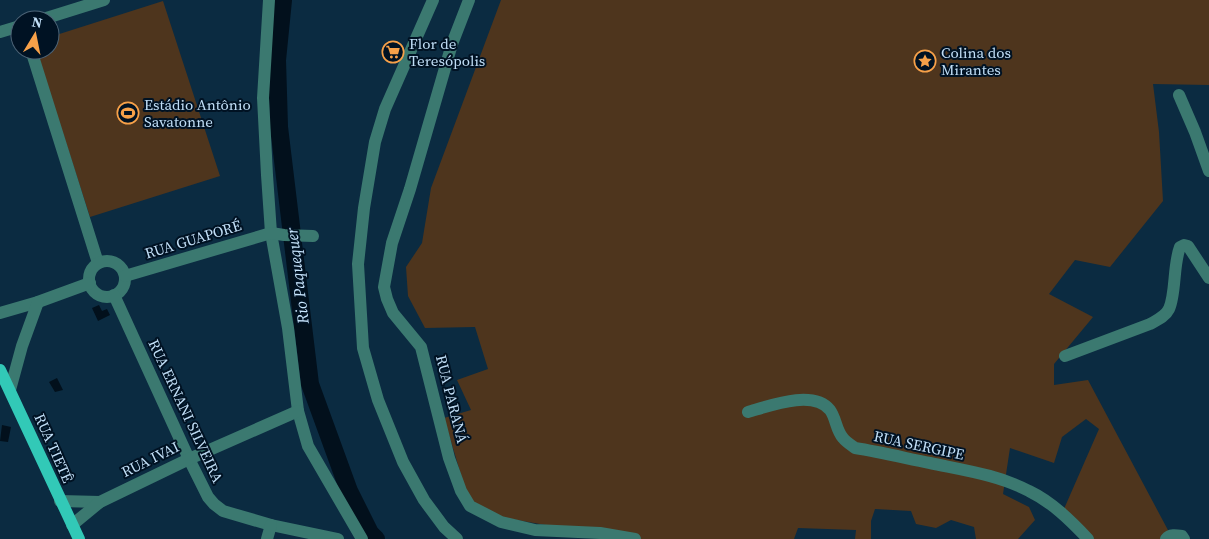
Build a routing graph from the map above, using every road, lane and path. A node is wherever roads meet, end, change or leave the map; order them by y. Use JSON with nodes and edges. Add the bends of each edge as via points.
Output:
{"nodes":[{"id":1,"x":104,"y":0,"type":"edge"},
{"id":2,"x":269,"y":0,"type":"edge"},
{"id":3,"x":433,"y":0,"type":"edge"},
{"id":4,"x":469,"y":0,"type":"edge"},
{"id":5,"x":60,"y":14,"type":"edge"},
{"id":6,"x":34,"y":60,"type":"edge"},
{"id":7,"x":1179,"y":95,"type":"dead end"},
{"id":8,"x":1209,"y":171,"type":"edge"},
{"id":9,"x":271,"y":233,"type":"junction"},
{"id":10,"x":313,"y":236,"type":"dead end"},
{"id":11,"x":98,"y":264,"type":"junction"},
{"id":12,"x":125,"y":276,"type":"junction"},
{"id":13,"x":1209,"y":278,"type":"edge"},
{"id":14,"x":90,"y":283,"type":"junction"},
{"id":15,"x":114,"y":295,"type":"junction"},
{"id":16,"x":38,"y":302,"type":"junction"},
{"id":17,"x":0,"y":313,"type":"edge"},
{"id":18,"x":1065,"y":356,"type":"dead end"},
{"id":19,"x":0,"y":370,"type":"edge"},
{"id":20,"x":5,"y":390,"type":"edge"},
{"id":21,"x":298,"y":411,"type":"junction"},
{"id":22,"x":748,"y":412,"type":"dead end"},
{"id":23,"x":189,"y":459,"type":"junction"},
{"id":24,"x":60,"y":501,"type":"junction"},
{"id":25,"x":100,"y":502,"type":"junction"},
{"id":26,"x":72,"y":525,"type":"junction"},
{"id":27,"x":271,"y":525,"type":"junction"},
{"id":28,"x":79,"y":539,"type":"edge"},
{"id":29,"x":267,"y":539,"type":"edge"},
{"id":30,"x":338,"y":539,"type":"edge"},
{"id":31,"x":362,"y":539,"type":"edge"},
{"id":32,"x":457,"y":539,"type":"edge"},
{"id":33,"x":634,"y":539,"type":"edge"},
{"id":34,"x":1088,"y":539,"type":"edge"},
{"id":35,"x":1166,"y":539,"type":"edge"},
{"id":36,"x":1184,"y":539,"type":"edge"}],
"edges":[{"from":1,"to":5,"type":"street"},
{"from":2,"to":9,"type":"street","via":[[263,98]]},
{"from":3,"to":32,"type":"street","via":[[385,109],[375,142],[358,264],[363,348],[378,400],[403,462],[424,500]]},
{"from":4,"to":33,"type":"street","name":"RUA PARANÁ","via":[[452,44],[392,243],[384,287],[387,299],[393,313],[421,347],[449,458],[460,492],[470,506],[501,522],[534,530],[600,533]]},
{"from":6,"to":11,"type":"street"},
{"from":7,"to":8,"type":"street"},
{"from":9,"to":10,"type":"street"},
{"from":9,"to":12,"type":"street","name":"RUA GUAPORÉ"},
{"from":9,"to":21,"type":"street","via":[[288,328]]},
{"from":11,"to":12,"type":"street","via":[[115,262]]},
{"from":11,"to":14,"type":"street","via":[[92,269]]},
{"from":12,"to":15,"type":"street","via":[[123,287]]},
{"from":13,"to":18,"type":"street","via":[[1188,246],[1180,247],[1169,309],[1162,317]]},
{"from":14,"to":15,"type":"street","via":[[103,296]]},
{"from":14,"to":16,"type":"street"},
{"from":15,"to":23,"type":"street","name":"RUA ERNANI SILVEIRA"},
{"from":16,"to":17,"type":"street"},
{"from":16,"to":20,"type":"street"},
{"from":19,"to":20,"type":"main road","name":"RUA TIETÊ"},
{"from":20,"to":24,"type":"main road","name":"RUA TIETÊ"},
{"from":21,"to":23,"type":"street","name":"RUA IVAI"},
{"from":21,"to":31,"type":"street","via":[[308,446]]},
{"from":22,"to":34,"type":"street","name":"RUA SERGIPE","via":[[797,400],[824,405],[843,438],[855,448],[953,468],[1031,491],[1071,520]]},
{"from":23,"to":25,"type":"street","name":"RUA IVAI"},
{"from":23,"to":27,"type":"street","name":"RUA ERNANI SILVEIRA","via":[[214,504],[223,511]]},
{"from":24,"to":25,"type":"street","name":"RUA IVAI"},
{"from":24,"to":26,"type":"main road","name":"RUA TIETÊ"},
{"from":25,"to":26,"type":"street","name":"RUA IVAI"},
{"from":26,"to":28,"type":"main road","name":"RUA TIETÊ"},
{"from":27,"to":29,"type":"street"},
{"from":27,"to":30,"type":"street","name":"RUA ERNANI SILVEIRA"},
{"from":35,"to":36,"type":"street","via":[[1176,534]]}]}
